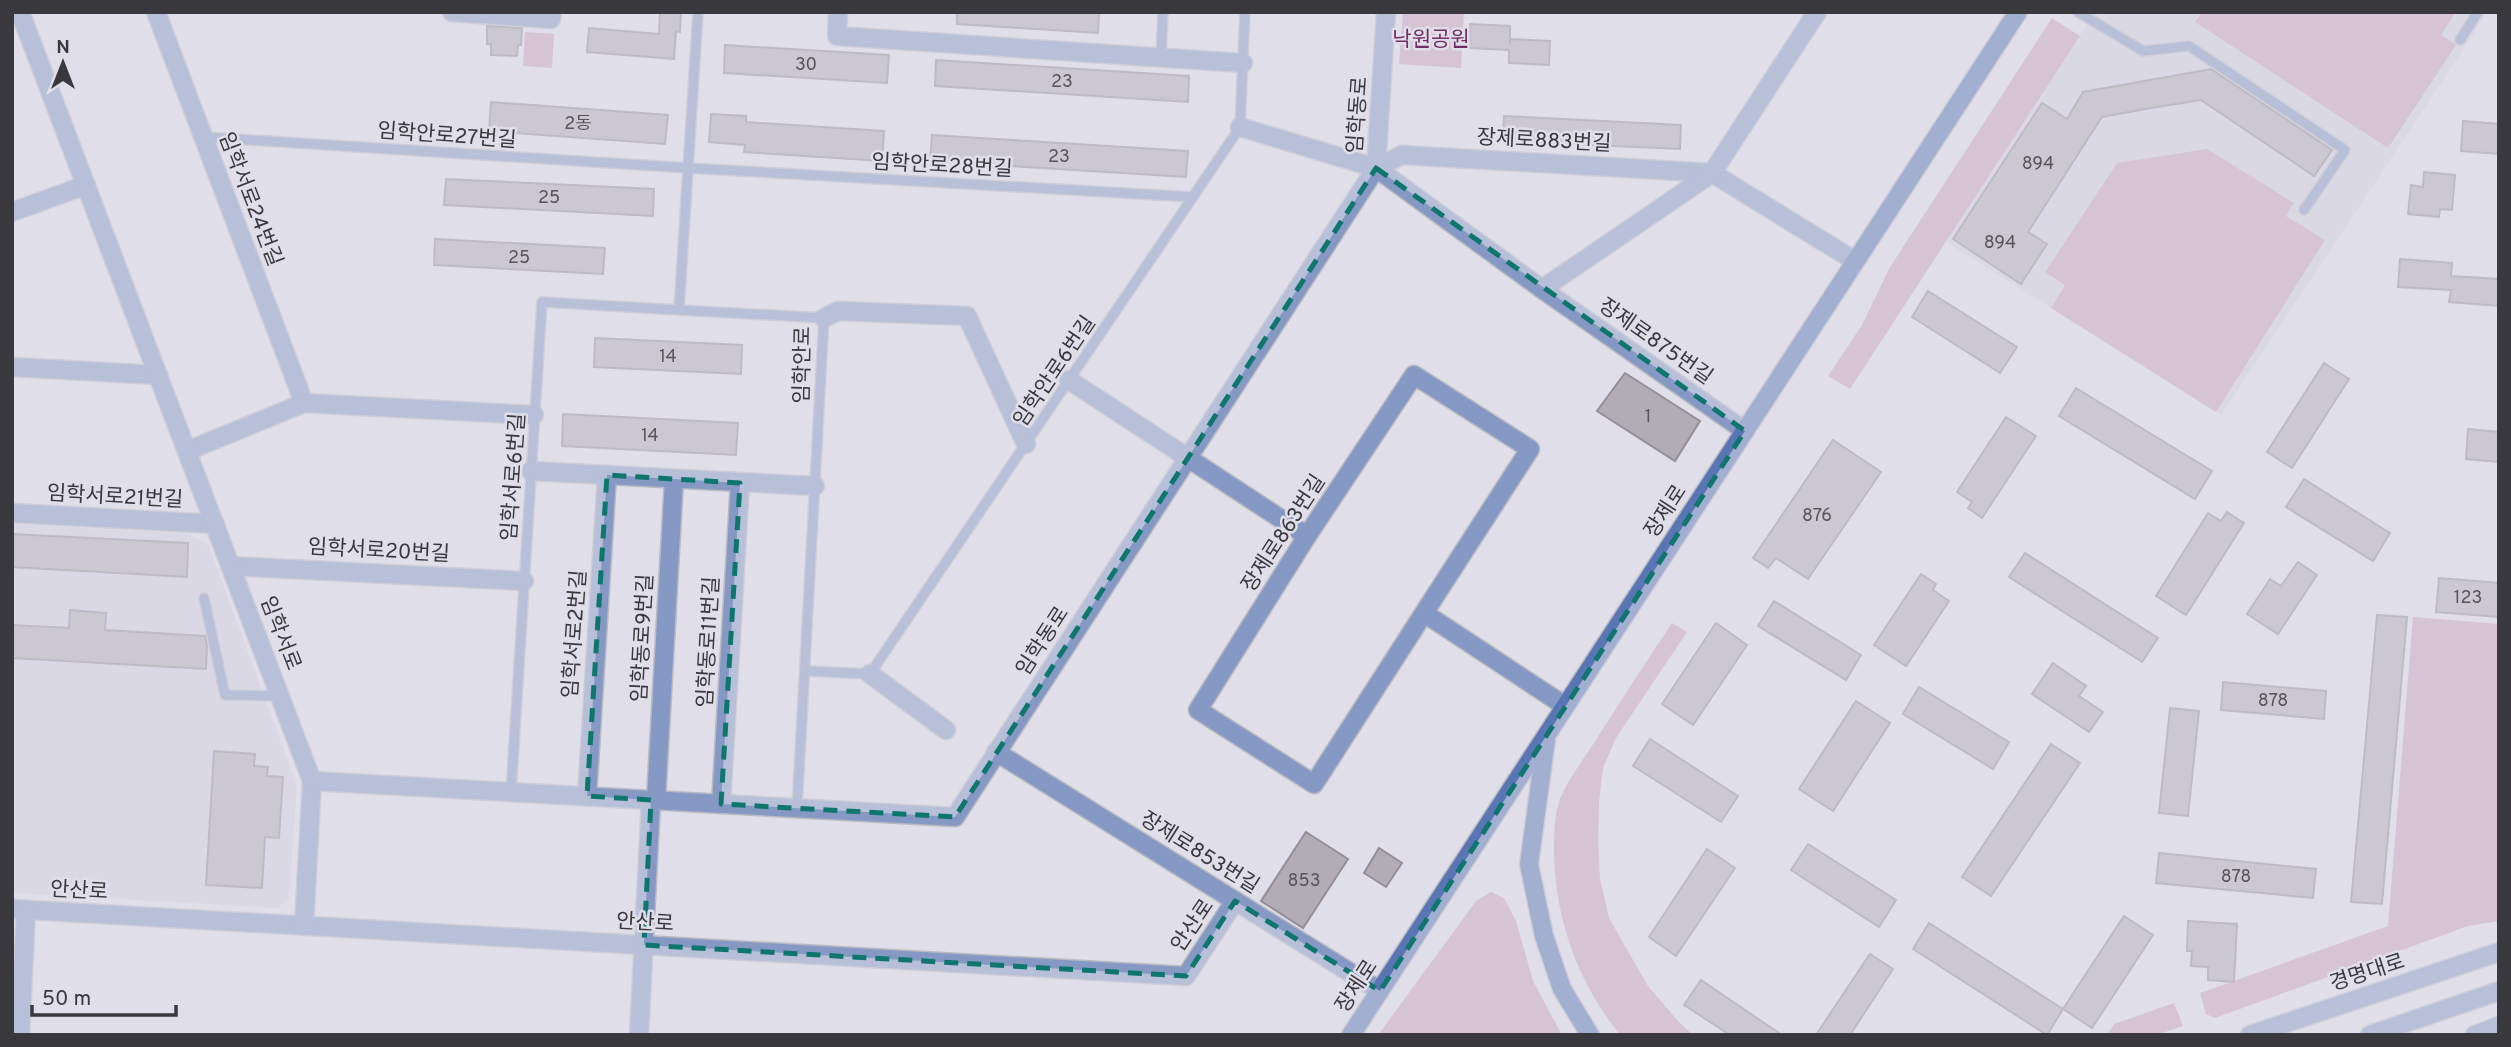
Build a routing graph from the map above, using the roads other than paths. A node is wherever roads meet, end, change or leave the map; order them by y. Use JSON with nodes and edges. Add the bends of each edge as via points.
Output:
{"nodes":[{"id":1,"x":20,"y":12,"type":"edge"},
{"id":2,"x":156,"y":12,"type":"edge"},
{"id":3,"x":452,"y":12,"type":"edge"},
{"id":4,"x":698,"y":12,"type":"edge"},
{"id":5,"x":838,"y":12,"type":"edge"},
{"id":6,"x":1163,"y":12,"type":"edge"},
{"id":7,"x":1245,"y":12,"type":"edge"},
{"id":8,"x":1386,"y":12,"type":"edge"},
{"id":9,"x":1817,"y":12,"type":"edge"},
{"id":10,"x":2018,"y":12,"type":"edge"},
{"id":11,"x":2078,"y":12,"type":"edge"},
{"id":12,"x":2478,"y":12,"type":"edge"},
{"id":13,"x":551,"y":15,"type":"edge"},
{"id":14,"x":2460,"y":40,"type":"dead end"},
{"id":15,"x":1161,"y":58,"type":"junction"},
{"id":16,"x":1243,"y":63,"type":"junction"},
{"id":17,"x":1240,"y":127,"type":"junction"},
{"id":18,"x":203,"y":137,"type":"junction"},
{"id":19,"x":688,"y":168,"type":"junction"},
{"id":20,"x":1376,"y":168,"type":"junction"},
{"id":21,"x":1712,"y":173,"type":"junction"},
{"id":22,"x":86,"y":185,"type":"junction"},
{"id":23,"x":1193,"y":197,"type":"junction"},
{"id":24,"x":2305,"y":210,"type":"dead end"},
{"id":25,"x":12,"y":212,"type":"edge"},
{"id":26,"x":1856,"y":261,"type":"junction"},
{"id":27,"x":1542,"y":289,"type":"junction"},
{"id":28,"x":679,"y":310,"type":"junction"},
{"id":29,"x":824,"y":318,"type":"junction"},
{"id":30,"x":12,"y":367,"type":"edge"},
{"id":31,"x":158,"y":375,"type":"junction"},
{"id":32,"x":1069,"y":380,"type":"junction"},
{"id":33,"x":304,"y":403,"type":"junction"},
{"id":34,"x":534,"y":415,"type":"junction"},
{"id":35,"x":1745,"y":431,"type":"junction"},
{"id":36,"x":1026,"y":444,"type":"junction"},
{"id":37,"x":187,"y":451,"type":"junction"},
{"id":38,"x":1188,"y":458,"type":"junction"},
{"id":39,"x":531,"y":471,"type":"junction"},
{"id":40,"x":607,"y":475,"type":"junction"},
{"id":41,"x":674,"y":479,"type":"junction"},
{"id":42,"x":740,"y":483,"type":"junction"},
{"id":43,"x":815,"y":486,"type":"junction"},
{"id":44,"x":12,"y":513,"type":"edge"},
{"id":45,"x":215,"y":524,"type":"junction"},
{"id":46,"x":1307,"y":536,"type":"junction"},
{"id":47,"x":231,"y":566,"type":"junction"},
{"id":48,"x":524,"y":581,"type":"junction"},
{"id":49,"x":204,"y":597,"type":"dead end"},
{"id":50,"x":1424,"y":613,"type":"junction"},
{"id":51,"x":804,"y":670,"type":"junction"},
{"id":52,"x":870,"y":674,"type":"junction"},
{"id":53,"x":280,"y":696,"type":"junction"},
{"id":54,"x":1565,"y":706,"type":"junction"},
{"id":55,"x":946,"y":730,"type":"dead end"},
{"id":56,"x":1546,"y":735,"type":"junction"},
{"id":57,"x":996,"y":752,"type":"junction"},
{"id":58,"x":313,"y":781,"type":"junction"},
{"id":59,"x":511,"y":792,"type":"junction"},
{"id":60,"x":587,"y":796,"type":"junction"},
{"id":61,"x":654,"y":800,"type":"junction"},
{"id":62,"x":721,"y":804,"type":"junction"},
{"id":63,"x":797,"y":808,"type":"junction"},
{"id":64,"x":1236,"y":901,"type":"junction"},
{"id":65,"x":19,"y":909,"type":"edge"},
{"id":66,"x":304,"y":926,"type":"junction"},
{"id":67,"x":643,"y":945,"type":"junction"},
{"id":68,"x":2499,"y":952,"type":"edge"},
{"id":69,"x":1380,"y":990,"type":"junction"},
{"id":70,"x":2499,"y":991,"type":"edge"},
{"id":71,"x":2499,"y":1026,"type":"edge"},
{"id":72,"x":20,"y":1035,"type":"edge"},
{"id":73,"x":639,"y":1035,"type":"edge"},
{"id":74,"x":1351,"y":1035,"type":"edge"},
{"id":75,"x":1590,"y":1035,"type":"edge"},
{"id":76,"x":2250,"y":1035,"type":"edge"},
{"id":77,"x":2370,"y":1035,"type":"edge"},
{"id":78,"x":2475,"y":1035,"type":"edge"}],
"edges":[{"from":1,"to":22,"type":"street","name":"임학서로"},
{"from":2,"to":18,"type":"street","name":"임학서로24번길"},
{"from":3,"to":13,"type":"street"},
{"from":4,"to":19,"type":"lane"},
{"from":5,"to":15,"type":"street","via":[[837,37]]},
{"from":6,"to":15,"type":"lane"},
{"from":7,"to":16,"type":"lane"},
{"from":8,"to":20,"type":"street","name":"임학동로"},
{"from":9,"to":21,"type":"street"},
{"from":10,"to":26,"type":"main road","name":"장제로"},
{"from":11,"to":24,"type":"lane","via":[[2143,51],[2189,46],[2345,150]]},
{"from":12,"to":14,"type":"lane"},
{"from":15,"to":16,"type":"street"},
{"from":16,"to":17,"type":"lane"},
{"from":17,"to":20,"type":"street","name":"장제로875번길"},
{"from":17,"to":23,"type":"lane","name":"임학안로6번길"},
{"from":18,"to":19,"type":"lane","name":"임학안로27번길"},
{"from":18,"to":33,"type":"street","name":"임학서로24번길"},
{"from":19,"to":23,"type":"lane","name":"임학안로28번길"},
{"from":19,"to":28,"type":"lane"},
{"from":20,"to":21,"type":"street","name":"장제로883번길","via":[[1402,155]]},
{"from":20,"to":27,"type":"street","name":"장제로875번길"},
{"from":20,"to":38,"type":"street","name":"임학동로"},
{"from":21,"to":26,"type":"street","name":"장제로883번길"},
{"from":21,"to":27,"type":"street"},
{"from":22,"to":25,"type":"street"},
{"from":22,"to":31,"type":"street","name":"임학서로"},
{"from":23,"to":32,"type":"lane","name":"임학안로6번길"},
{"from":26,"to":35,"type":"main road","name":"장제로"},
{"from":27,"to":35,"type":"street","name":"장제로875번길"},
{"from":28,"to":29,"type":"lane","name":"임학안로"},
{"from":28,"to":34,"type":"lane","name":"임학서로6번길","via":[[542,302]]},
{"from":29,"to":36,"type":"street","via":[[838,311],[967,316]]},
{"from":29,"to":43,"type":"lane","name":"임학안로"},
{"from":30,"to":31,"type":"street"},
{"from":31,"to":37,"type":"street","name":"임학서로"},
{"from":32,"to":36,"type":"lane","name":"임학안로6번길"},
{"from":32,"to":38,"type":"street"},
{"from":33,"to":34,"type":"street"},
{"from":33,"to":37,"type":"street"},
{"from":34,"to":39,"type":"lane","name":"임학서로6번길"},
{"from":35,"to":54,"type":"main road","name":"장제로"},
{"from":36,"to":52,"type":"lane","name":"임학안로6번길"},
{"from":37,"to":45,"type":"street","name":"임학서로"},
{"from":38,"to":46,"type":"street"},
{"from":38,"to":57,"type":"street","name":"임학동로"},
{"from":39,"to":40,"type":"street"},
{"from":39,"to":48,"type":"lane","name":"임학서로6번길"},
{"from":40,"to":41,"type":"street"},
{"from":40,"to":60,"type":"street","name":"임학서로2번길"},
{"from":41,"to":42,"type":"street"},
{"from":41,"to":61,"type":"street","name":"임학동로9번길"},
{"from":42,"to":43,"type":"street"},
{"from":42,"to":62,"type":"street","name":"임학동로11번길"},
{"from":43,"to":51,"type":"lane","name":"임학안로"},
{"from":44,"to":45,"type":"street","name":"임학서로21번길"},
{"from":45,"to":47,"type":"street","name":"임학서로"},
{"from":46,"to":50,"type":"street","name":"장제로863번길","via":[[1414,375],[1530,449]]},
{"from":46,"to":50,"type":"street","name":"장제로863번길","via":[[1198,710],[1314,785]]},
{"from":47,"to":48,"type":"street","name":"임학서로20번길"},
{"from":47,"to":53,"type":"street","name":"임학서로"},
{"from":48,"to":59,"type":"lane","name":"임학서로6번길"},
{"from":49,"to":53,"type":"lane","via":[[225,695]]},
{"from":50,"to":54,"type":"street"},
{"from":51,"to":52,"type":"lane"},
{"from":51,"to":63,"type":"lane","name":"임학안로"},
{"from":52,"to":55,"type":"street"},
{"from":53,"to":58,"type":"street","name":"임학서로"},
{"from":54,"to":56,"type":"main road","name":"장제로"},
{"from":56,"to":69,"type":"main road","name":"장제로"},
{"from":56,"to":75,"type":"main road","via":[[1528,864],[1562,989]]},
{"from":57,"to":63,"type":"street","name":"임학동로","via":[[955,817]]},
{"from":57,"to":64,"type":"street","name":"장제로853번길"},
{"from":58,"to":59,"type":"street"},
{"from":58,"to":66,"type":"street"},
{"from":59,"to":60,"type":"street"},
{"from":60,"to":61,"type":"street"},
{"from":61,"to":62,"type":"street","name":"임학동로"},
{"from":61,"to":67,"type":"street"},
{"from":62,"to":63,"type":"street","name":"임학동로"},
{"from":64,"to":67,"type":"street","name":"안산로","via":[[1186,975]]},
{"from":64,"to":69,"type":"street","name":"장제로853번길"},
{"from":65,"to":66,"type":"street","name":"안산로"},
{"from":65,"to":72,"type":"street"},
{"from":66,"to":67,"type":"street","name":"안산로"},
{"from":67,"to":73,"type":"street"},
{"from":68,"to":76,"type":"street","name":"경명대로"},
{"from":69,"to":74,"type":"main road","name":"장제로"},
{"from":70,"to":77,"type":"street"},
{"from":71,"to":78,"type":"street"}]}
